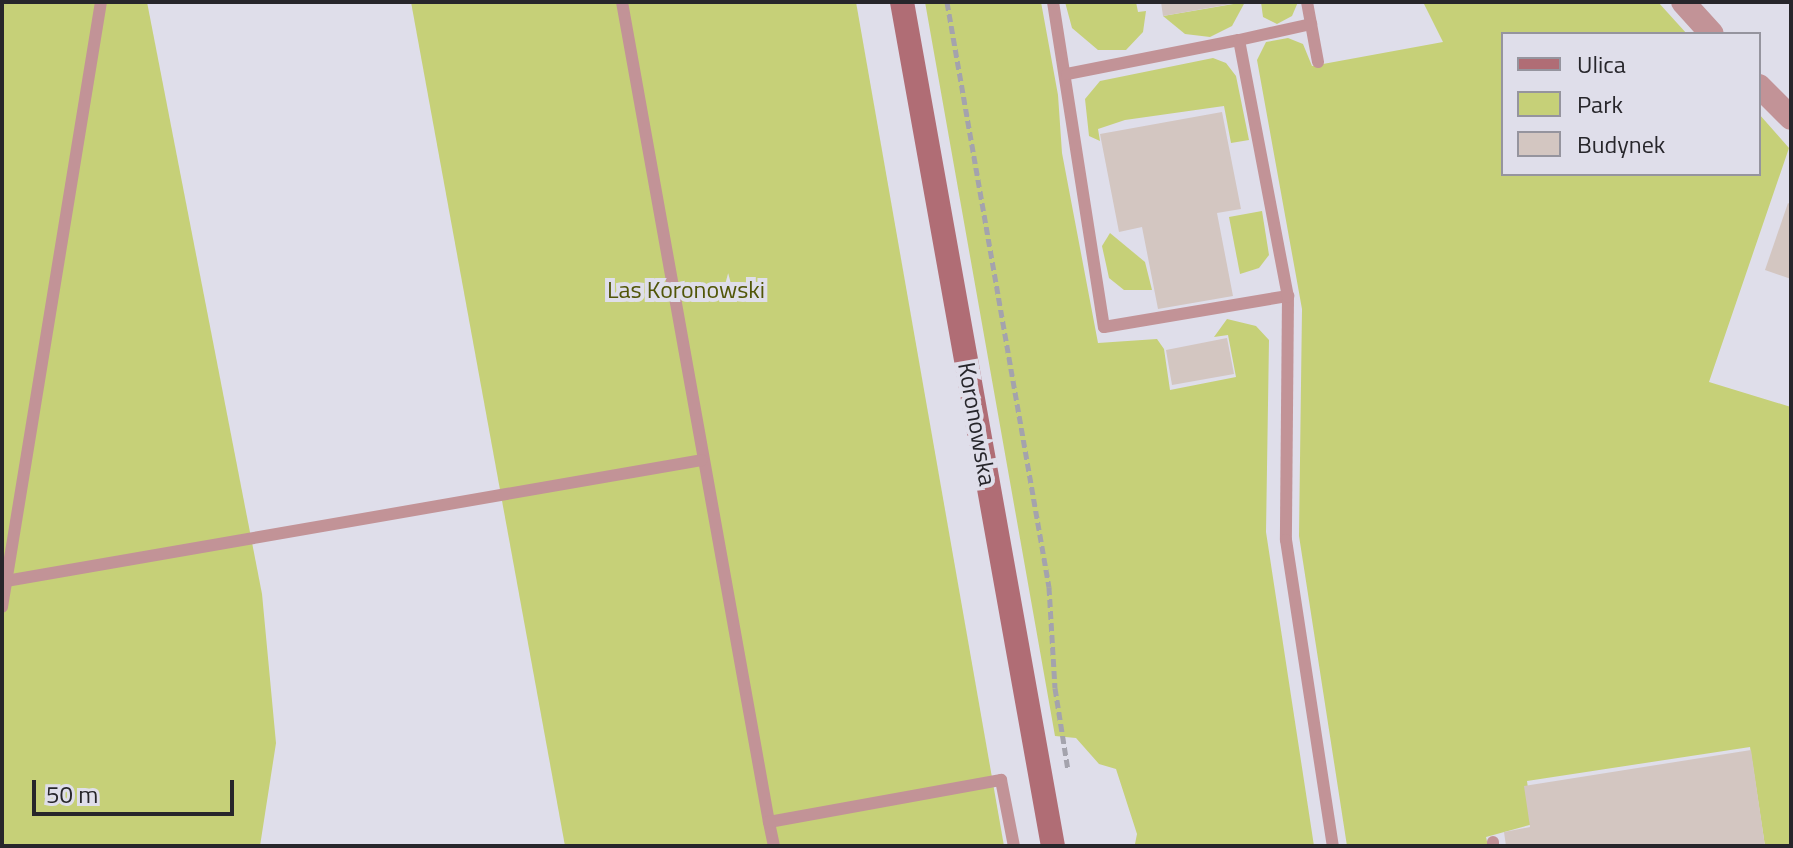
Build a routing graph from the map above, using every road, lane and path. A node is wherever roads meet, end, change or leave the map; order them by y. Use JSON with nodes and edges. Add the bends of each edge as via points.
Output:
{"nodes":[{"id":1,"x":101,"y":2,"type":"edge"},
{"id":2,"x":622,"y":2,"type":"edge"},
{"id":3,"x":902,"y":2,"type":"edge"},
{"id":4,"x":947,"y":2,"type":"edge"},
{"id":5,"x":1053,"y":2,"type":"edge"},
{"id":6,"x":1307,"y":2,"type":"edge"},
{"id":7,"x":1683,"y":2,"type":"edge"},
{"id":8,"x":1311,"y":24,"type":"junction"},
{"id":9,"x":1710,"y":32,"type":"edge"},
{"id":10,"x":1239,"y":40,"type":"junction"},
{"id":11,"x":1318,"y":62,"type":"dead end"},
{"id":12,"x":1067,"y":74,"type":"junction"},
{"id":13,"x":1761,"y":88,"type":"edge"},
{"id":14,"x":1791,"y":118,"type":"edge"},
{"id":15,"x":1288,"y":296,"type":"junction"},
{"id":16,"x":702,"y":460,"type":"junction"},
{"id":17,"x":4,"y":579,"type":"edge"},
{"id":18,"x":2,"y":607,"type":"edge"},
{"id":19,"x":1070,"y":782,"type":"dead end"},
{"id":20,"x":769,"y":822,"type":"junction"},
{"id":21,"x":774,"y":846,"type":"edge"},
{"id":22,"x":1014,"y":846,"type":"edge"},
{"id":23,"x":1053,"y":846,"type":"edge"},
{"id":24,"x":1333,"y":846,"type":"edge"}],
"edges":[{"from":1,"to":17,"type":"lane"},
{"from":2,"to":16,"type":"lane"},
{"from":3,"to":23,"type":"main road","name":"Koronowska"},
{"from":4,"to":19,"type":"path","via":[[1047,572],[1055,688]]},
{"from":5,"to":12,"type":"lane"},
{"from":6,"to":8,"type":"lane"},
{"from":7,"to":9,"type":"street"},
{"from":8,"to":10,"type":"lane"},
{"from":8,"to":11,"type":"lane"},
{"from":10,"to":12,"type":"lane"},
{"from":10,"to":15,"type":"lane"},
{"from":12,"to":15,"type":"lane","via":[[1073,152],[1104,327]]},
{"from":13,"to":14,"type":"street"},
{"from":15,"to":24,"type":"lane","via":[[1286,540]]},
{"from":16,"to":17,"type":"lane"},
{"from":16,"to":20,"type":"lane"},
{"from":17,"to":18,"type":"lane"},
{"from":20,"to":21,"type":"lane"},
{"from":20,"to":22,"type":"lane","via":[[1001,780]]}]}
